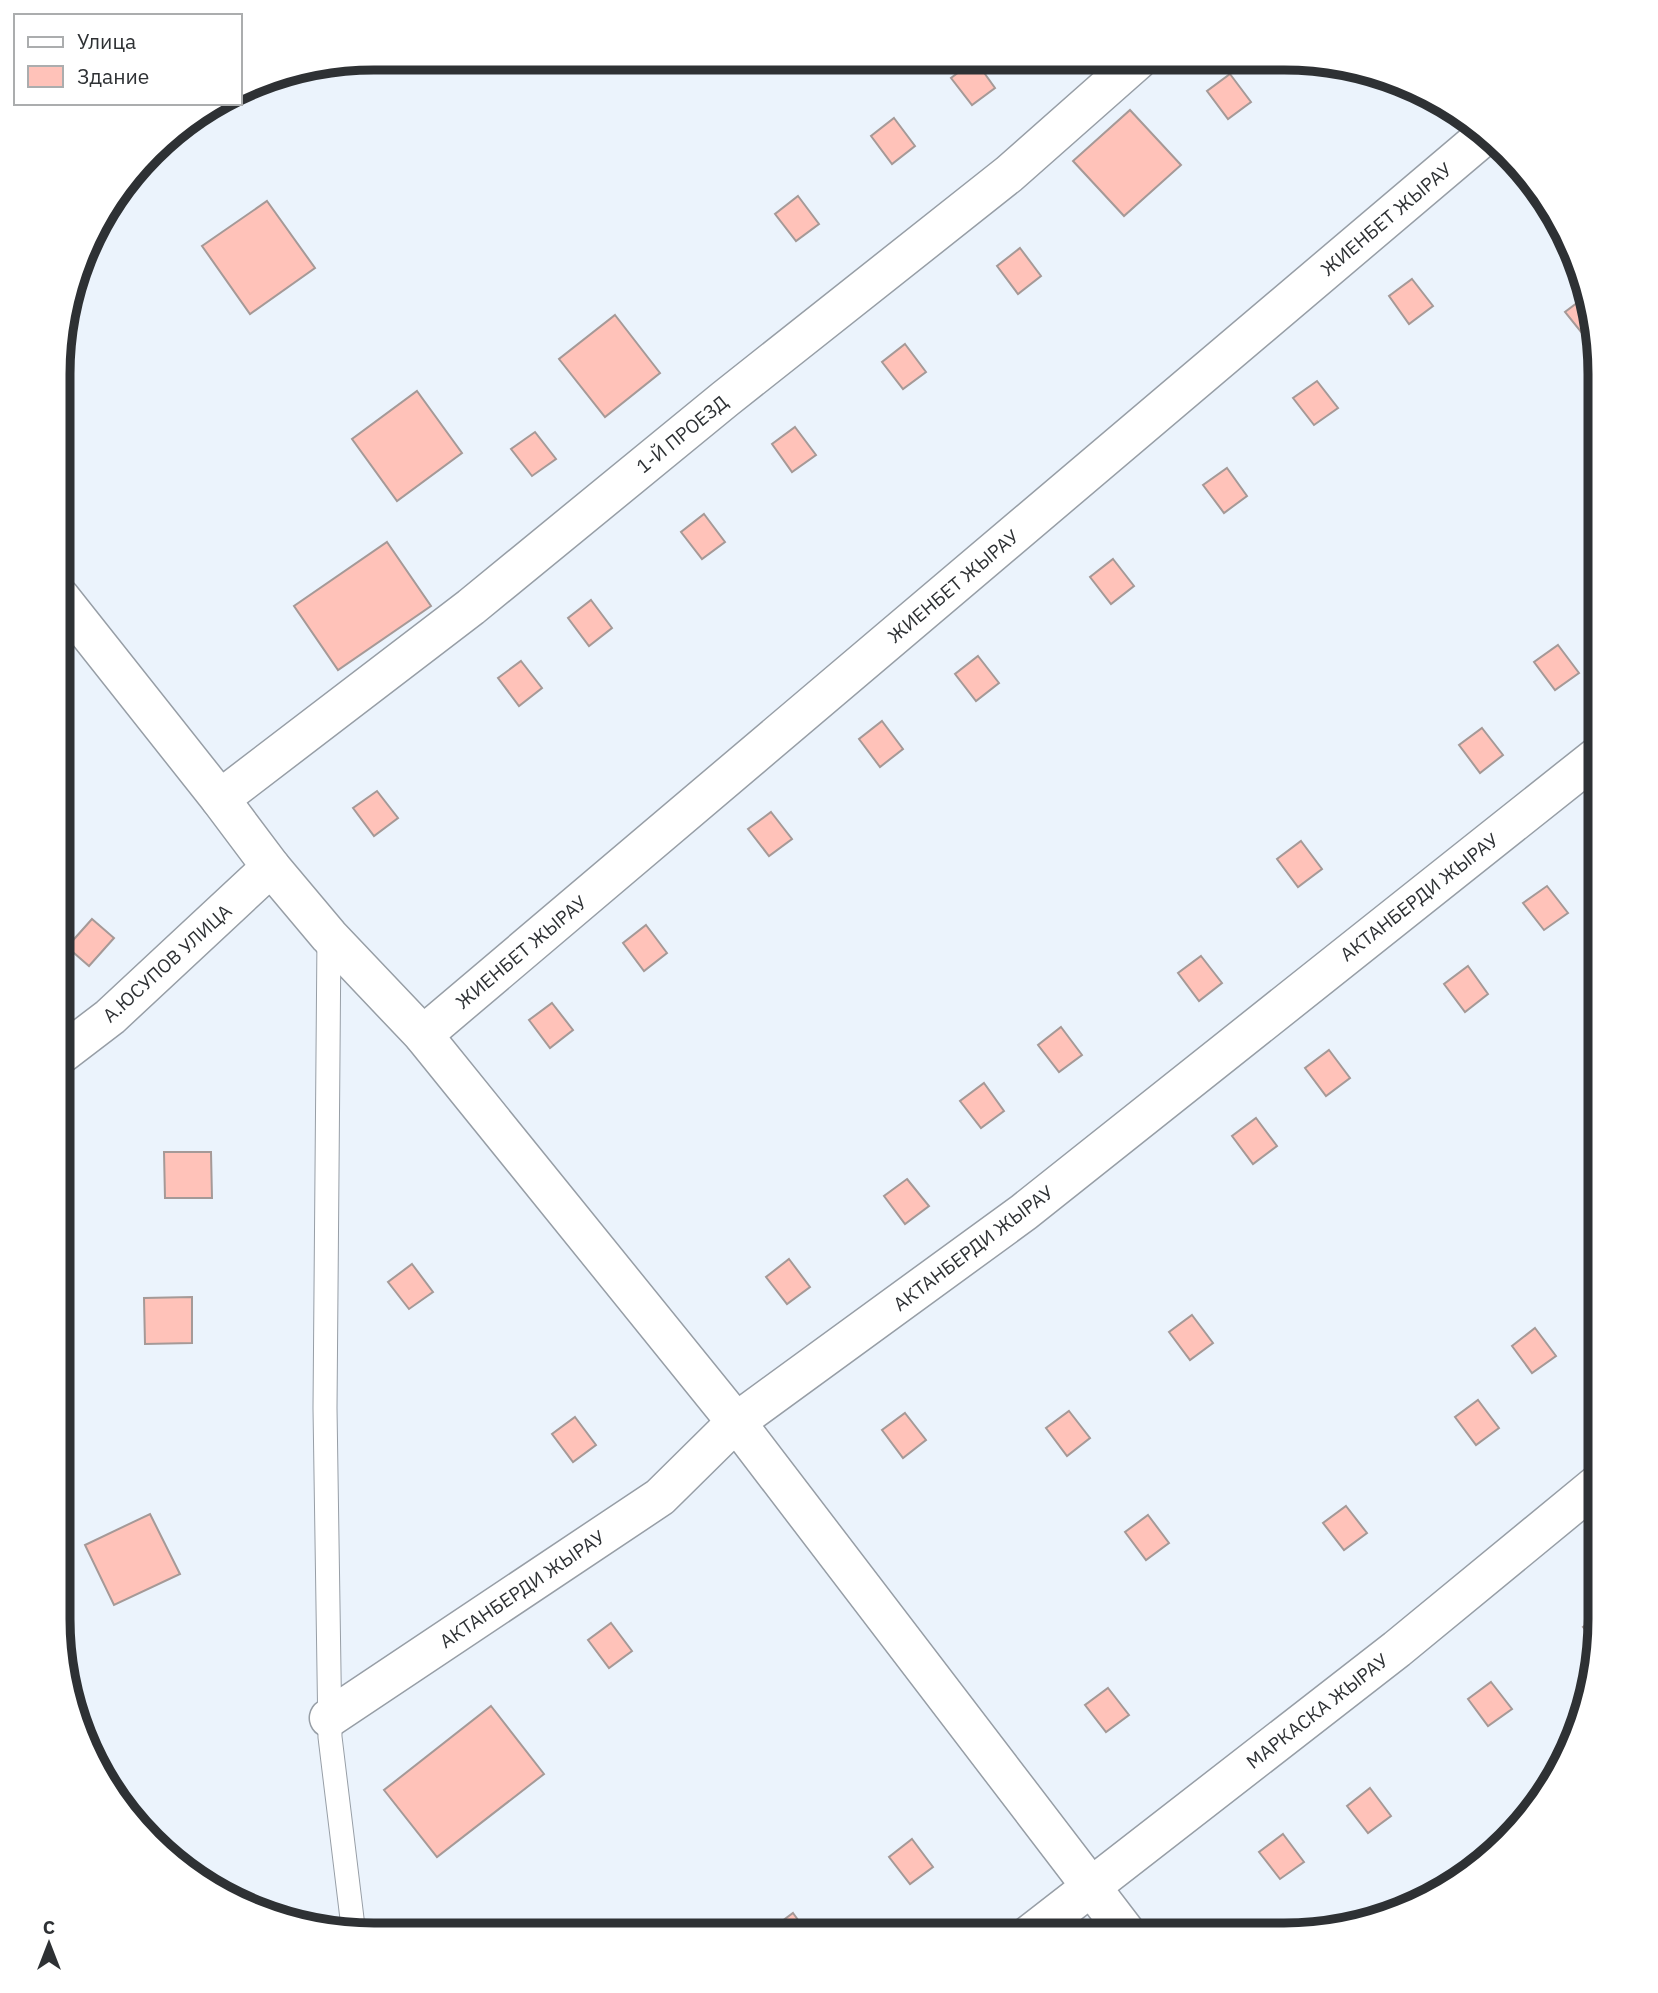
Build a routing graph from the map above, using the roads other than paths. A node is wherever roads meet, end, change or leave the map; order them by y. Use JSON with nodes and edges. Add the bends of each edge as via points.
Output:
{"nodes":[{"id":1,"x":1127,"y":70,"type":"edge"},
{"id":2,"x":1479,"y":140,"type":"edge"},
{"id":3,"x":70,"y":610,"type":"edge"},
{"id":4,"x":1588,"y":764,"type":"edge"},
{"id":5,"x":220,"y":799,"type":"junction"},
{"id":6,"x":271,"y":867,"type":"junction"},
{"id":7,"x":329,"y":936,"type":"junction"},
{"id":8,"x":423,"y":1035,"type":"junction"},
{"id":9,"x":70,"y":1048,"type":"edge"},
{"id":10,"x":736,"y":1422,"type":"junction"},
{"id":11,"x":1588,"y":1492,"type":"edge"},
{"id":12,"x":329,"y":1718,"type":"junction"},
{"id":13,"x":1091,"y":1887,"type":"junction"},
{"id":14,"x":352,"y":1922,"type":"edge"},
{"id":15,"x":1044,"y":1923,"type":"edge"},
{"id":16,"x":1119,"y":1923,"type":"edge"}],
"edges":[{"from":1,"to":5,"type":"street","name":"1-Й ПРОЕЗД","via":[[998,183],[471,607]]},
{"from":2,"to":8,"type":"street","name":"ЖИЕНБЕТ ЖЫРАУ"},
{"from":3,"to":5,"type":"street"},
{"from":4,"to":10,"type":"street","name":"АКТАНБЕРДИ ЖЫРАУ","via":[[1024,1212]]},
{"from":5,"to":6,"type":"street"},
{"from":6,"to":7,"type":"street"},
{"from":6,"to":9,"type":"street","name":"А.ЮСУПОВ УЛИЦА","via":[[110,1017]]},
{"from":7,"to":8,"type":"street"},
{"from":7,"to":12,"type":"lane","via":[[325,1408]]},
{"from":8,"to":10,"type":"street"},
{"from":10,"to":12,"type":"street","name":"АКТАНБЕРДИ ЖЫРАУ","via":[[660,1497]]},
{"from":10,"to":13,"type":"street"},
{"from":11,"to":13,"type":"street","name":"МАРКАСКА ЖЫРАУ"},
{"from":12,"to":14,"type":"lane"},
{"from":13,"to":15,"type":"street","name":"МАРКАСКА ЖЫРАУ"},
{"from":13,"to":16,"type":"street"}]}
